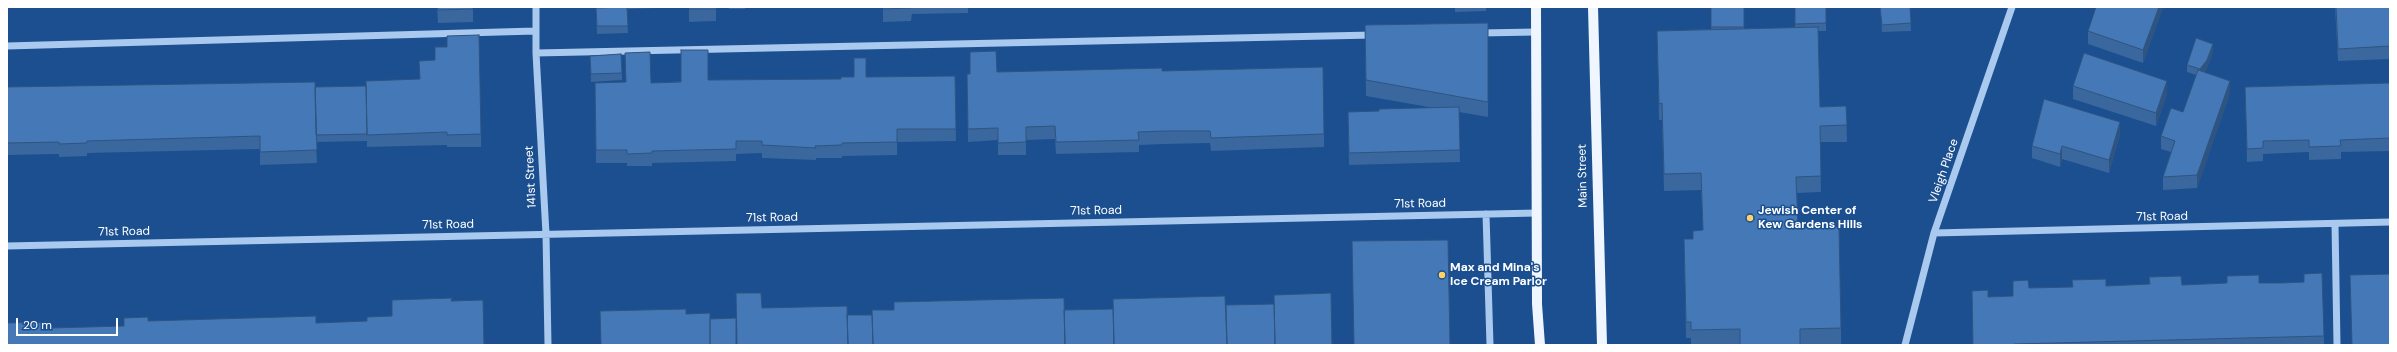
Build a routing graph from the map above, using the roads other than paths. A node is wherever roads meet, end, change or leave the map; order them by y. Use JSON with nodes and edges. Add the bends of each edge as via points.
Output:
{"nodes":[{"id":1,"x":536,"y":7,"type":"edge"},
{"id":2,"x":1536,"y":7,"type":"edge"},
{"id":3,"x":1593,"y":7,"type":"edge"},
{"id":4,"x":2012,"y":7,"type":"edge"},
{"id":5,"x":535,"y":31,"type":"junction"},
{"id":6,"x":1536,"y":32,"type":"junction"},
{"id":7,"x":1476,"y":33,"type":"edge"},
{"id":8,"x":1380,"y":35,"type":"edge"},
{"id":9,"x":7,"y":46,"type":"edge"},
{"id":10,"x":536,"y":53,"type":"junction"},
{"id":11,"x":1537,"y":213,"type":"junction"},
{"id":12,"x":1486,"y":214,"type":"junction"},
{"id":13,"x":2390,"y":222,"type":"edge"},
{"id":14,"x":2335,"y":224,"type":"junction"},
{"id":15,"x":1934,"y":233,"type":"junction"},
{"id":16,"x":546,"y":234,"type":"junction"},
{"id":17,"x":7,"y":246,"type":"edge"},
{"id":18,"x":548,"y":345,"type":"edge"},
{"id":19,"x":1490,"y":345,"type":"edge"},
{"id":20,"x":1540,"y":345,"type":"edge"},
{"id":21,"x":1602,"y":345,"type":"edge"},
{"id":22,"x":1905,"y":345,"type":"edge"},
{"id":23,"x":2336,"y":345,"type":"edge"}],
"edges":[{"from":1,"to":5,"type":"street","name":"141st Street"},
{"from":2,"to":6,"type":"main road"},
{"from":3,"to":21,"type":"main road","name":"Main Street"},
{"from":4,"to":15,"type":"street","name":"Vleigh Place"},
{"from":5,"to":9,"type":"street"},
{"from":5,"to":10,"type":"street","name":"141st Street"},
{"from":6,"to":7,"type":"street"},
{"from":6,"to":11,"type":"main road"},
{"from":8,"to":10,"type":"street"},
{"from":10,"to":16,"type":"street","name":"141st Street"},
{"from":11,"to":12,"type":"street","name":"71st Road"},
{"from":11,"to":20,"type":"main road"},
{"from":12,"to":16,"type":"street","name":"71st Road"},
{"from":12,"to":19,"type":"street"},
{"from":13,"to":14,"type":"street","name":"71st Road"},
{"from":14,"to":15,"type":"street","name":"71st Road"},
{"from":14,"to":23,"type":"street"},
{"from":15,"to":22,"type":"street","name":"Vleigh Place"},
{"from":16,"to":17,"type":"street","name":"71st Road"},
{"from":16,"to":18,"type":"street","name":"141st Street"}]}
